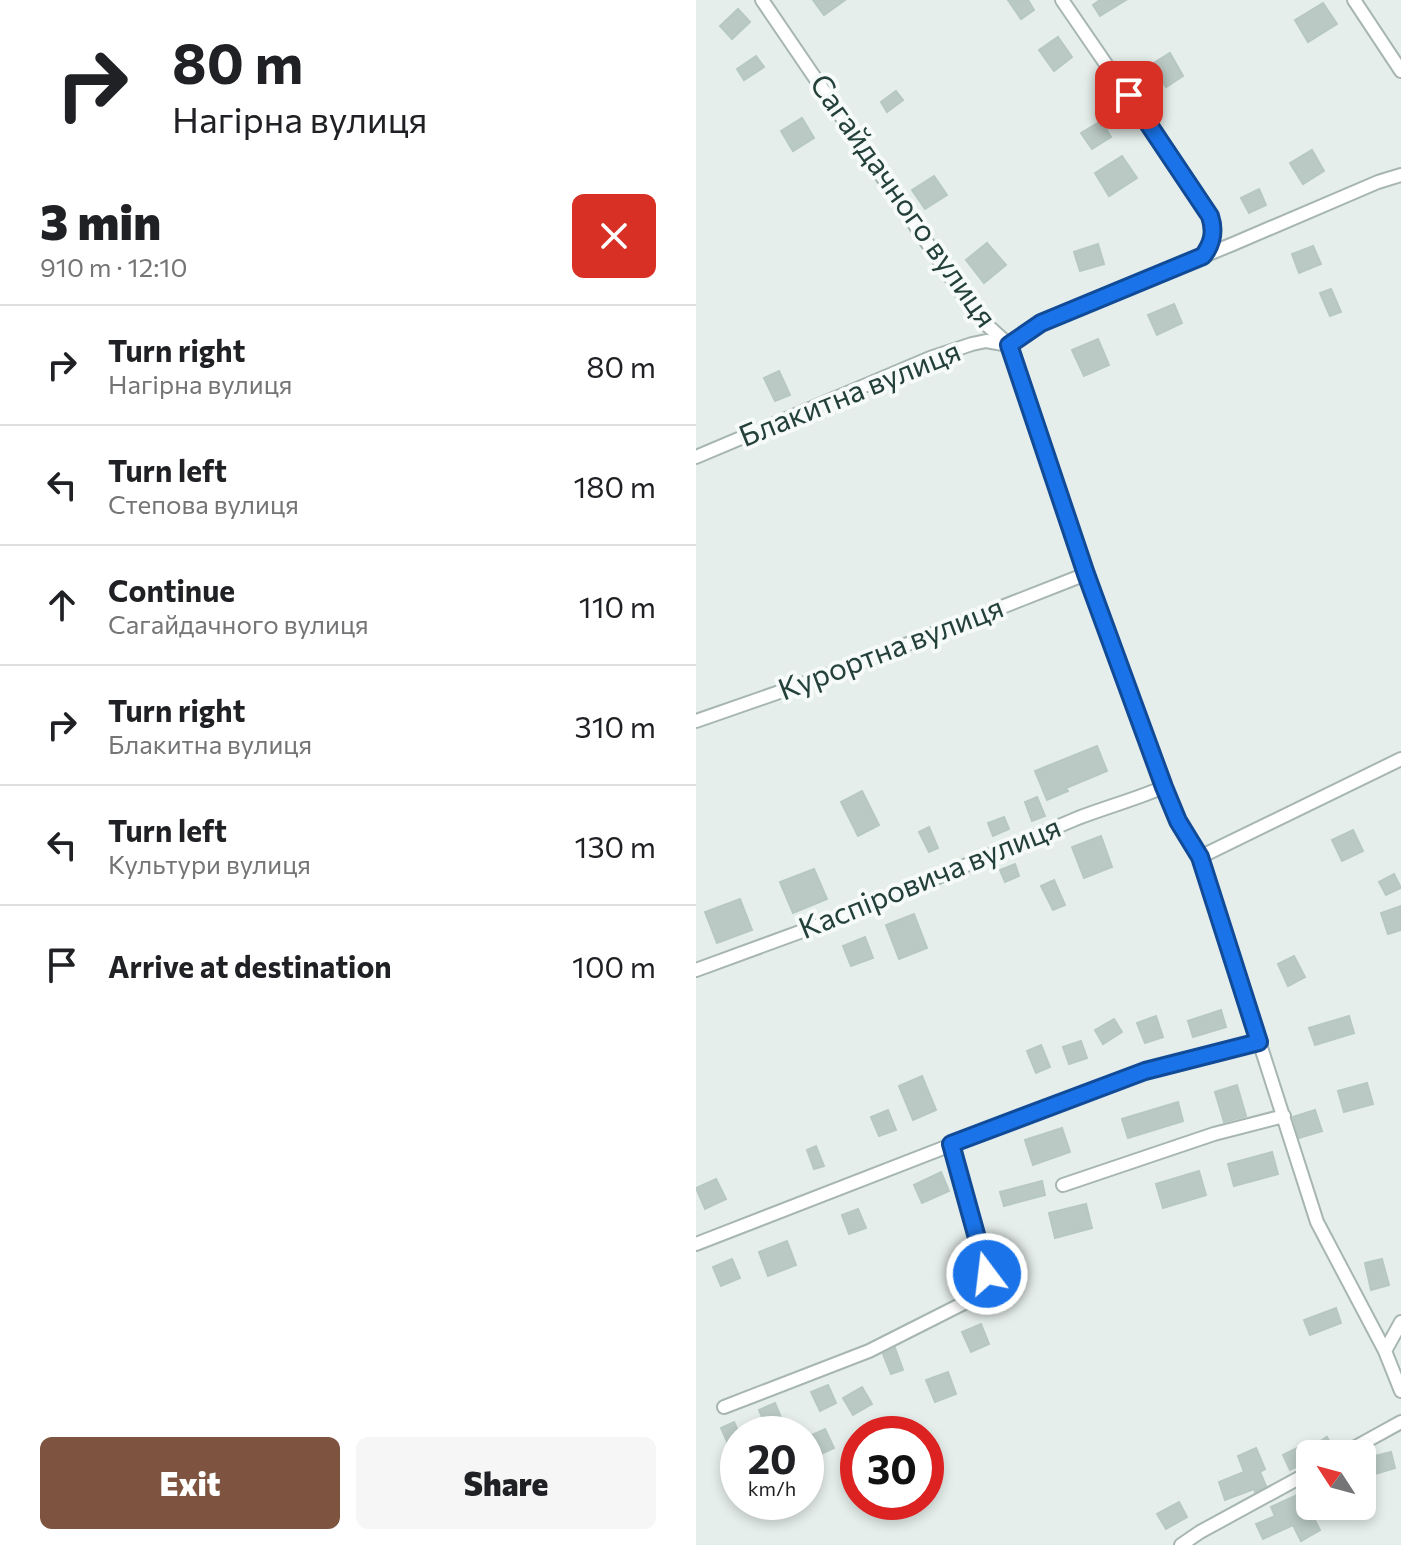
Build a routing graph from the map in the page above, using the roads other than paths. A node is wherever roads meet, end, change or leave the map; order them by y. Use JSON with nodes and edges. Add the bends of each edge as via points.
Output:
{"nodes":[{"id":1,"x":762,"y":0,"type":"edge"},
{"id":2,"x":1062,"y":0,"type":"edge"},
{"id":3,"x":1354,"y":0,"type":"edge"},
{"id":4,"x":1401,"y":71,"type":"edge"},
{"id":5,"x":1401,"y":175,"type":"edge"},
{"id":6,"x":1203,"y":256,"type":"junction"},
{"id":7,"x":1009,"y":345,"type":"junction"},
{"id":8,"x":696,"y":457,"type":"edge"},
{"id":9,"x":1086,"y":574,"type":"junction"},
{"id":10,"x":696,"y":721,"type":"edge"},
{"id":11,"x":1401,"y":759,"type":"edge"},
{"id":12,"x":1164,"y":787,"type":"junction"},
{"id":13,"x":1200,"y":857,"type":"junction"},
{"id":14,"x":696,"y":970,"type":"edge"},
{"id":15,"x":1259,"y":1042,"type":"junction"},
{"id":16,"x":1284,"y":1116,"type":"junction"},
{"id":17,"x":951,"y":1144,"type":"junction"},
{"id":18,"x":1063,"y":1185,"type":"dead end"},
{"id":19,"x":696,"y":1244,"type":"edge"},
{"id":20,"x":1401,"y":1322,"type":"edge"},
{"id":21,"x":1385,"y":1351,"type":"junction"},
{"id":22,"x":1401,"y":1391,"type":"edge"},
{"id":23,"x":724,"y":1407,"type":"dead end"},
{"id":24,"x":1401,"y":1422,"type":"edge"},
{"id":25,"x":1368,"y":1440,"type":"edge"},
{"id":26,"x":1296,"y":1480,"type":"edge"},
{"id":27,"x":1181,"y":1545,"type":"edge"}],
"edges":[{"from":1,"to":7,"type":"street","name":"Сагайдачного вулиця","via":[[977,316]]},
{"from":2,"to":6,"type":"street","via":[[1210,216],[1212,241]]},
{"from":3,"to":4,"type":"street"},
{"from":5,"to":6,"type":"street"},
{"from":6,"to":7,"type":"street","via":[[1041,323]]},
{"from":7,"to":8,"type":"street","name":"Блакитна вулиця","via":[[986,341],[930,358]]},
{"from":7,"to":9,"type":"street","name":"Сагайдачного вулиця"},
{"from":9,"to":10,"type":"street","name":"Курортна вулиця"},
{"from":9,"to":12,"type":"street","name":"Сагайдачного вулиця"},
{"from":11,"to":13,"type":"street"},
{"from":12,"to":13,"type":"street","name":"Сагайдачного вулиця"},
{"from":12,"to":14,"type":"street","name":"Каспіровича вулиця"},
{"from":13,"to":15,"type":"street","name":"Сагайдачного вулиця"},
{"from":15,"to":16,"type":"street","name":"Сагайдачного вулиця"},
{"from":15,"to":17,"type":"street","via":[[1145,1071]]},
{"from":16,"to":18,"type":"street"},
{"from":16,"to":21,"type":"street","name":"Сагайдачного вулиця","via":[[1317,1222]]},
{"from":17,"to":19,"type":"street"},
{"from":17,"to":23,"type":"street","via":[[987,1267],[981,1292],[869,1351]]},
{"from":20,"to":21,"type":"street"},
{"from":21,"to":22,"type":"street","name":"Сагайдачного вулиця"},
{"from":24,"to":25,"type":"street"},
{"from":26,"to":27,"type":"street"}]}
